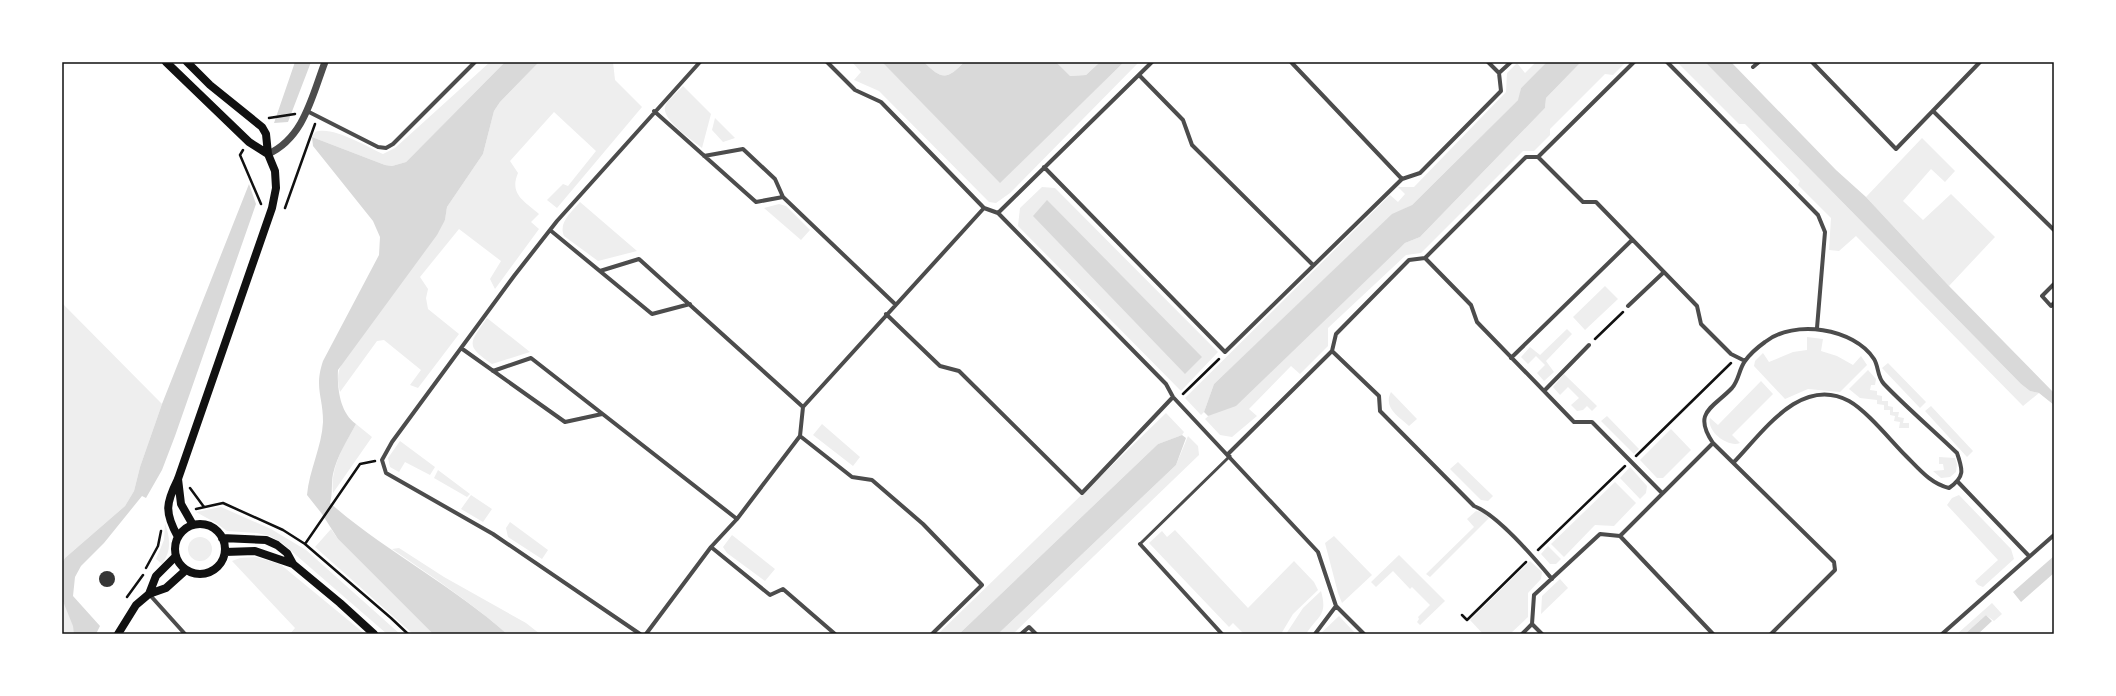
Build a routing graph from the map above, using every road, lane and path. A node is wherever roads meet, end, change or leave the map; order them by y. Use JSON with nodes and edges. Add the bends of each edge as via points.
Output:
{"nodes":[{"id":1,"x":166,"y":62,"type":"edge"},
{"id":2,"x":187,"y":62,"type":"edge"},
{"id":3,"x":325,"y":62,"type":"edge"},
{"id":4,"x":475,"y":62,"type":"edge"},
{"id":5,"x":700,"y":62,"type":"edge"},
{"id":6,"x":827,"y":62,"type":"edge"},
{"id":7,"x":1152,"y":62,"type":"edge"},
{"id":8,"x":1292,"y":62,"type":"edge"},
{"id":9,"x":1488,"y":62,"type":"edge"},
{"id":10,"x":1511,"y":62,"type":"edge"},
{"id":11,"x":1634,"y":62,"type":"edge"},
{"id":12,"x":1667,"y":62,"type":"edge"},
{"id":13,"x":1759,"y":62,"type":"edge"},
{"id":14,"x":1812,"y":62,"type":"edge"},
{"id":15,"x":1980,"y":62,"type":"edge"},
{"id":16,"x":1753,"y":67,"type":"dead end"},
{"id":17,"x":1499,"y":73,"type":"junction"},
{"id":18,"x":1139,"y":75,"type":"junction"},
{"id":19,"x":1933,"y":110,"type":"junction"},
{"id":20,"x":307,"y":111,"type":"junction"},
{"id":21,"x":654,"y":111,"type":"junction"},
{"id":22,"x":296,"y":114,"type":"dead end"},
{"id":23,"x":262,"y":127,"type":"junction"},
{"id":24,"x":249,"y":142,"type":"junction"},
{"id":25,"x":268,"y":154,"type":"junction"},
{"id":26,"x":704,"y":156,"type":"junction"},
{"id":27,"x":1538,"y":157,"type":"junction"},
{"id":28,"x":1044,"y":167,"type":"junction"},
{"id":29,"x":1402,"y":179,"type":"junction"},
{"id":30,"x":783,"y":197,"type":"junction"},
{"id":31,"x":263,"y":207,"type":"dead end"},
{"id":32,"x":984,"y":208,"type":"junction"},
{"id":33,"x":998,"y":213,"type":"junction"},
{"id":34,"x":550,"y":230,"type":"junction"},
{"id":35,"x":2054,"y":230,"type":"edge"},
{"id":36,"x":1632,"y":240,"type":"junction"},
{"id":37,"x":1425,"y":258,"type":"junction"},
{"id":38,"x":1313,"y":265,"type":"junction"},
{"id":39,"x":600,"y":271,"type":"junction"},
{"id":40,"x":1664,"y":272,"type":"junction"},
{"id":41,"x":2054,"y":284,"type":"edge"},
{"id":42,"x":690,"y":304,"type":"junction"},
{"id":43,"x":895,"y":304,"type":"junction"},
{"id":44,"x":1628,"y":306,"type":"joint"},
{"id":45,"x":2053,"y":306,"type":"edge"},
{"id":46,"x":886,"y":314,"type":"junction"},
{"id":47,"x":1817,"y":328,"type":"junction"},
{"id":48,"x":1589,"y":345,"type":"joint"},
{"id":49,"x":461,"y":348,"type":"junction"},
{"id":50,"x":1332,"y":351,"type":"junction"},
{"id":51,"x":1225,"y":352,"type":"junction"},
{"id":52,"x":1738,"y":356,"type":"junction"},
{"id":53,"x":1511,"y":358,"type":"junction"},
{"id":54,"x":1745,"y":361,"type":"junction"},
{"id":55,"x":493,"y":371,"type":"junction"},
{"id":56,"x":1544,"y":391,"type":"junction"},
{"id":57,"x":1172,"y":397,"type":"junction"},
{"id":58,"x":803,"y":407,"type":"junction"},
{"id":59,"x":602,"y":414,"type":"junction"},
{"id":60,"x":800,"y":436,"type":"junction"},
{"id":61,"x":1713,"y":443,"type":"junction"},
{"id":62,"x":1229,"y":455,"type":"junction"},
{"id":63,"x":382,"y":460,"type":"junction"},
{"id":64,"x":1630,"y":461,"type":"junction"},
{"id":65,"x":1734,"y":462,"type":"junction"},
{"id":66,"x":178,"y":479,"type":"junction"},
{"id":67,"x":1958,"y":482,"type":"junction"},
{"id":68,"x":1662,"y":493,"type":"junction"},
{"id":69,"x":204,"y":507,"type":"dead end"},
{"id":70,"x":737,"y":519,"type":"junction"},
{"id":71,"x":193,"y":525,"type":"junction"},
{"id":72,"x":162,"y":527,"type":"dead end"},
{"id":73,"x":2054,"y":535,"type":"edge"},
{"id":74,"x":1620,"y":536,"type":"junction"},
{"id":75,"x":178,"y":537,"type":"junction"},
{"id":76,"x":222,"y":538,"type":"junction"},
{"id":77,"x":305,"y":544,"type":"junction"},
{"id":78,"x":1140,"y":544,"type":"joint"},
{"id":79,"x":711,"y":547,"type":"junction"},
{"id":80,"x":224,"y":552,"type":"junction"},
{"id":81,"x":1532,"y":555,"type":"junction"},
{"id":82,"x":176,"y":556,"type":"junction"},
{"id":83,"x":2030,"y":556,"type":"junction"},
{"id":84,"x":151,"y":559,"type":"dead end"},
{"id":85,"x":293,"y":564,"type":"junction"},
{"id":86,"x":186,"y":570,"type":"junction"},
{"id":87,"x":1552,"y":579,"type":"junction"},
{"id":88,"x":149,"y":594,"type":"junction"},
{"id":89,"x":1336,"y":606,"type":"junction"},
{"id":90,"x":1462,"y":615,"type":"dead end"},
{"id":91,"x":1532,"y":624,"type":"junction"},
{"id":92,"x":118,"y":634,"type":"edge"},
{"id":93,"x":185,"y":634,"type":"edge"},
{"id":94,"x":374,"y":634,"type":"edge"},
{"id":95,"x":408,"y":634,"type":"edge"},
{"id":96,"x":640,"y":634,"type":"edge"},
{"id":97,"x":646,"y":634,"type":"edge"},
{"id":98,"x":836,"y":634,"type":"edge"},
{"id":99,"x":932,"y":634,"type":"edge"},
{"id":100,"x":1021,"y":634,"type":"edge"},
{"id":101,"x":1036,"y":634,"type":"edge"},
{"id":102,"x":1222,"y":634,"type":"edge"},
{"id":103,"x":1314,"y":634,"type":"edge"},
{"id":104,"x":1364,"y":634,"type":"edge"},
{"id":105,"x":1522,"y":634,"type":"edge"},
{"id":106,"x":1542,"y":634,"type":"edge"},
{"id":107,"x":1713,"y":634,"type":"edge"},
{"id":108,"x":1772,"y":634,"type":"edge"},
{"id":109,"x":1942,"y":634,"type":"edge"}],
"edges":[{"from":1,"to":24,"type":"main road"},
{"from":2,"to":23,"type":"main road","via":[[210,85]]},
{"from":3,"to":20,"type":"street"},
{"from":4,"to":20,"type":"street","via":[[386,148],[378,147]]},
{"from":5,"to":21,"type":"street"},
{"from":6,"to":32,"type":"street","via":[[855,90],[882,102]]},
{"from":7,"to":18,"type":"street"},
{"from":8,"to":29,"type":"street"},
{"from":9,"to":17,"type":"street"},
{"from":10,"to":17,"type":"street"},
{"from":11,"to":27,"type":"street"},
{"from":12,"to":47,"type":"street","via":[[1818,215],[1825,232]]},
{"from":13,"to":16,"type":"street"},
{"from":14,"to":19,"type":"street","via":[[1896,149]]},
{"from":15,"to":19,"type":"street"},
{"from":17,"to":29,"type":"street","via":[[1501,91],[1420,173]]},
{"from":18,"to":28,"type":"street"},
{"from":18,"to":38,"type":"street","via":[[1183,120],[1192,146]]},
{"from":19,"to":35,"type":"street"},
{"from":20,"to":25,"type":"street","via":[[298,130],[279,149]]},
{"from":21,"to":26,"type":"street"},
{"from":21,"to":34,"type":"street"},
{"from":22,"to":23,"type":"path","via":[[270,117]]},
{"from":23,"to":25,"type":"main road","via":[[266,134]]},
{"from":24,"to":25,"type":"main road"},
{"from":24,"to":31,"type":"path","via":[[240,155]]},
{"from":25,"to":66,"type":"main road","via":[[275,171],[276,188],[272,208]]},
{"from":26,"to":30,"type":"street","via":[[756,202]]},
{"from":26,"to":30,"type":"street","via":[[743,149],[775,179]]},
{"from":27,"to":36,"type":"street","via":[[1584,202],[1596,202]]},
{"from":27,"to":37,"type":"street","via":[[1526,157]]},
{"from":28,"to":33,"type":"street"},
{"from":28,"to":51,"type":"street"},
{"from":29,"to":38,"type":"street"},
{"from":30,"to":43,"type":"street"},
{"from":32,"to":33,"type":"street"},
{"from":32,"to":43,"type":"street"},
{"from":33,"to":57,"type":"street","via":[[1166,384]]},
{"from":34,"to":39,"type":"street"},
{"from":34,"to":49,"type":"street"},
{"from":36,"to":40,"type":"street"},
{"from":36,"to":53,"type":"street"},
{"from":37,"to":50,"type":"street","via":[[1409,260],[1336,334]]},
{"from":37,"to":53,"type":"street","via":[[1471,305],[1477,322]]},
{"from":38,"to":51,"type":"street"},
{"from":39,"to":42,"type":"street","via":[[652,314]]},
{"from":39,"to":42,"type":"street","via":[[639,259]]},
{"from":40,"to":44,"type":"street"},
{"from":40,"to":52,"type":"street","via":[[1697,306],[1701,324],[1731,354]]},
{"from":41,"to":45,"type":"street","via":[[2042,296]]},
{"from":42,"to":58,"type":"street"},
{"from":43,"to":46,"type":"street"},
{"from":44,"to":48,"type":"path"},
{"from":46,"to":57,"type":"street","via":[[940,366],[960,371],[1082,494]]},
{"from":46,"to":58,"type":"street"},
{"from":47,"to":54,"type":"street","via":[[1796,330],[1766,340]]},
{"from":47,"to":67,"type":"street","via":[[1854,341],[1875,360],[1882,383],[1957,453],[1961,466]]},
{"from":48,"to":56,"type":"street"},
{"from":49,"to":55,"type":"street"},
{"from":49,"to":63,"type":"street","via":[[392,442]]},
{"from":50,"to":62,"type":"street"},
{"from":50,"to":81,"type":"street","via":[[1379,396],[1380,411],[1474,506],[1486,510]]},
{"from":51,"to":57,"type":"path","via":[[1185,394]]},
{"from":52,"to":54,"type":"street"},
{"from":52,"to":64,"type":"path"},
{"from":53,"to":56,"type":"street"},
{"from":54,"to":61,"type":"street","via":[[1733,387],[1707,410],[1703,419],[1706,434]]},
{"from":55,"to":59,"type":"street","via":[[565,422]]},
{"from":55,"to":59,"type":"street","via":[[531,358]]},
{"from":56,"to":64,"type":"street","via":[[1574,422],[1592,422]]},
{"from":57,"to":62,"type":"street"},
{"from":58,"to":60,"type":"street"},
{"from":59,"to":70,"type":"street"},
{"from":60,"to":70,"type":"street"},
{"from":60,"to":99,"type":"street","via":[[852,477],[872,480],[923,524],[982,585]]},
{"from":61,"to":65,"type":"street"},
{"from":61,"to":68,"type":"street"},
{"from":62,"to":78,"type":"lane"},
{"from":62,"to":89,"type":"street","via":[[1318,552]]},
{"from":63,"to":77,"type":"path","via":[[360,464]]},
{"from":63,"to":96,"type":"street","via":[[386,473],[493,534]]},
{"from":64,"to":68,"type":"street"},
{"from":64,"to":81,"type":"path"},
{"from":65,"to":67,"type":"street","via":[[1790,405],[1816,394],[1849,401],[1928,478],[1949,488]]},
{"from":65,"to":108,"type":"street","via":[[1834,562],[1835,570]]},
{"from":66,"to":71,"type":"main road","via":[[181,504]]},
{"from":66,"to":75,"type":"main road","via":[[168,499],[172,525]]},
{"from":67,"to":83,"type":"street"},
{"from":68,"to":74,"type":"street"},
{"from":69,"to":77,"type":"path","via":[[223,503],[274,525]]},
{"from":70,"to":79,"type":"street"},
{"from":71,"to":75,"type":"main road"},
{"from":71,"to":76,"type":"main road","via":[[210,526]]},
{"from":72,"to":84,"type":"path","via":[[158,546]]},
{"from":73,"to":83,"type":"street"},
{"from":74,"to":87,"type":"street","via":[[1600,534]]},
{"from":74,"to":107,"type":"street"},
{"from":75,"to":82,"type":"main road"},
{"from":76,"to":80,"type":"main road"},
{"from":76,"to":85,"type":"main road","via":[[266,540],[287,553]]},
{"from":77,"to":95,"type":"path"},
{"from":78,"to":102,"type":"street"},
{"from":79,"to":97,"type":"street"},
{"from":79,"to":98,"type":"street","via":[[770,595],[783,589]]},
{"from":80,"to":85,"type":"main road","via":[[255,551]]},
{"from":80,"to":86,"type":"main road","via":[[220,564],[210,572],[198,574]]},
{"from":81,"to":87,"type":"street"},
{"from":81,"to":90,"type":"path","via":[[1466,620]]},
{"from":82,"to":86,"type":"main road"},
{"from":82,"to":88,"type":"main road","via":[[156,576]]},
{"from":83,"to":109,"type":"street"},
{"from":85,"to":94,"type":"main road"},
{"from":86,"to":88,"type":"main road","via":[[166,588]]},
{"from":87,"to":91,"type":"street","via":[[1534,596]]},
{"from":88,"to":92,"type":"main road","via":[[136,605]]},
{"from":88,"to":93,"type":"street"},
{"from":89,"to":103,"type":"street"},
{"from":89,"to":104,"type":"street"},
{"from":91,"to":105,"type":"street"},
{"from":91,"to":106,"type":"street"},
{"from":100,"to":101,"type":"street","via":[[1029,627]]}]}
